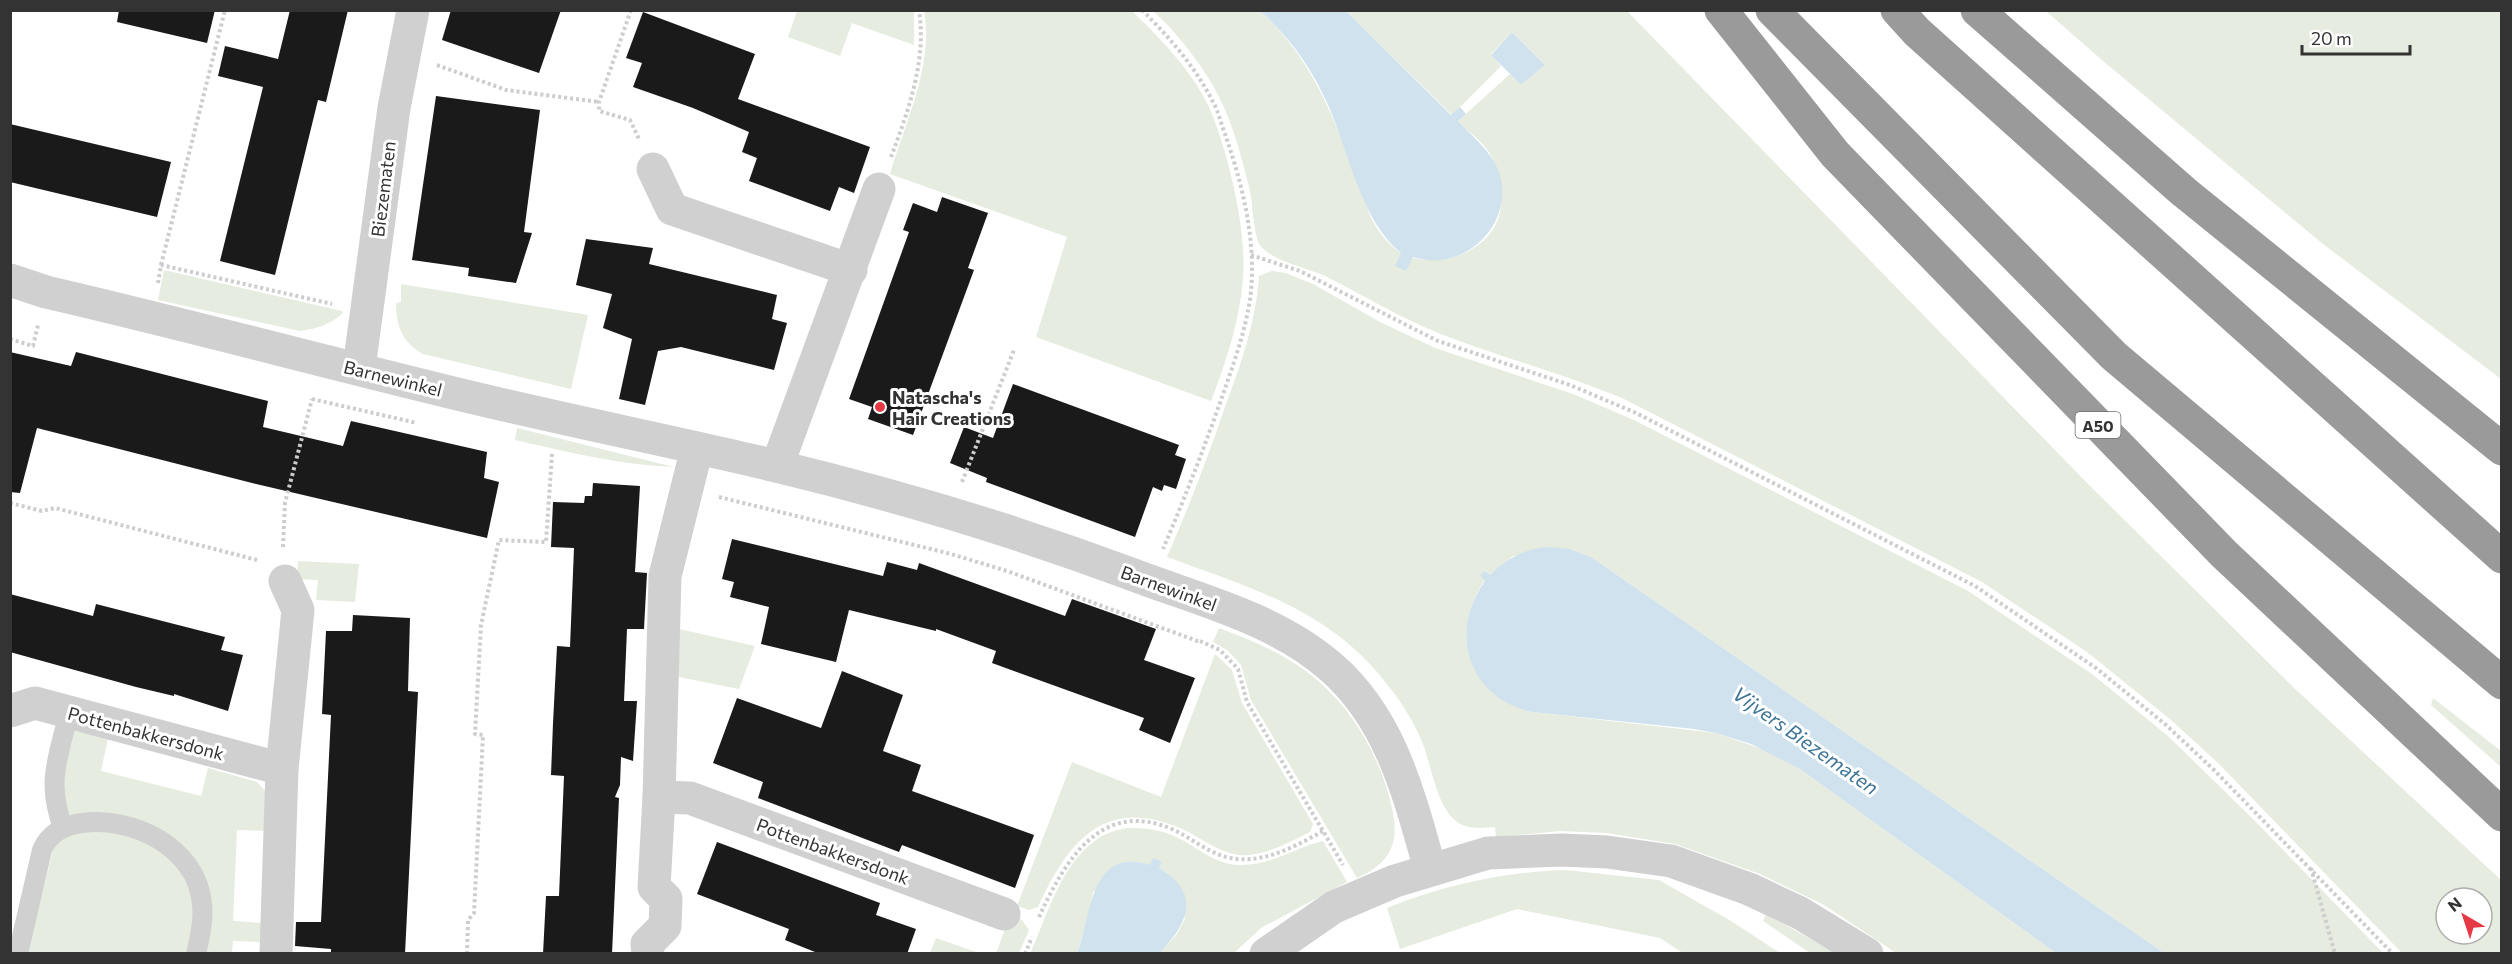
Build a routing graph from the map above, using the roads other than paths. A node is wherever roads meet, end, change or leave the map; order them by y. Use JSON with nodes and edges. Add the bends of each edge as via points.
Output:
{"nodes":[{"id":1,"x":413,"y":10,"type":"edge"},
{"id":2,"x":1721,"y":10,"type":"edge"},
{"id":3,"x":1773,"y":10,"type":"edge"},
{"id":4,"x":1897,"y":10,"type":"edge"},
{"id":5,"x":1977,"y":10,"type":"edge"},
{"id":6,"x":653,"y":170,"type":"road end"},
{"id":7,"x":879,"y":189,"type":"road end"},
{"id":8,"x":851,"y":270,"type":"junction"},
{"id":9,"x":10,"y":280,"type":"edge"},
{"id":10,"x":359,"y":368,"type":"junction"},
{"id":11,"x":697,"y":448,"type":"junction"},
{"id":12,"x":2502,"y":449,"type":"edge"},
{"id":13,"x":777,"y":466,"type":"junction"},
{"id":14,"x":2502,"y":557,"type":"edge"},
{"id":15,"x":284,"y":574,"type":"road end"},
{"id":16,"x":2502,"y":683,"type":"edge"},
{"id":17,"x":10,"y":711,"type":"edge"},
{"id":18,"x":69,"y":713,"type":"junction"},
{"id":19,"x":282,"y":769,"type":"junction"},
{"id":20,"x":659,"y":797,"type":"junction"},
{"id":21,"x":2502,"y":815,"type":"edge"},
{"id":22,"x":63,"y":828,"type":"junction"},
{"id":23,"x":1430,"y":869,"type":"junction"},
{"id":24,"x":1004,"y":914,"type":"road end"},
{"id":25,"x":18,"y":954,"type":"edge"},
{"id":26,"x":196,"y":954,"type":"edge"},
{"id":27,"x":276,"y":954,"type":"edge"},
{"id":28,"x":648,"y":954,"type":"edge"},
{"id":29,"x":1266,"y":954,"type":"edge"},
{"id":30,"x":1867,"y":954,"type":"edge"}],
"edges":[{"from":1,"to":10,"type":"street","name":"Biezematen","via":[[394,108]]},
{"from":2,"to":21,"type":"highway","number":"A50","via":[[1843,163],[2224,554]]},
{"from":3,"to":16,"type":"highway","via":[[2114,356]]},
{"from":4,"to":14,"type":"highway"},
{"from":5,"to":12,"type":"highway","via":[[2184,192]]},
{"from":6,"to":8,"type":"street","via":[[672,209]]},
{"from":7,"to":8,"type":"street"},
{"from":8,"to":13,"type":"street"},
{"from":9,"to":10,"type":"street","name":"Barnewinkel"},
{"from":10,"to":11,"type":"street","name":"Barnewinkel"},
{"from":11,"to":13,"type":"street","name":"Barnewinkel"},
{"from":11,"to":20,"type":"street","via":[[665,576]]},
{"from":13,"to":23,"type":"street","name":"Barnewinkel","via":[[1086,557],[1215,604],[1302,645],[1358,694],[1385,735],[1396,758]]},
{"from":15,"to":19,"type":"street","via":[[298,610]]},
{"from":17,"to":18,"type":"street","name":"Pottenbakkersdonk","via":[[35,703]]},
{"from":18,"to":19,"type":"street","name":"Pottenbakkersdonk"},
{"from":18,"to":22,"type":"lane","via":[[53,777],[54,799]]},
{"from":19,"to":27,"type":"street"},
{"from":20,"to":24,"type":"street","name":"Pottenbakkersdonk","via":[[690,798]]},
{"from":20,"to":28,"type":"street","via":[[654,887],[666,899],[665,926],[647,944]]},
{"from":22,"to":25,"type":"lane","via":[[50,837],[42,850]]},
{"from":22,"to":26,"type":"lane","via":[[88,822],[117,823],[147,834],[177,853],[194,876],[202,903]]},
{"from":23,"to":29,"type":"street","via":[[1360,894],[1310,922]]},
{"from":23,"to":30,"type":"street","via":[[1488,853],[1562,850],[1671,861],[1749,889],[1800,913]]}]}
